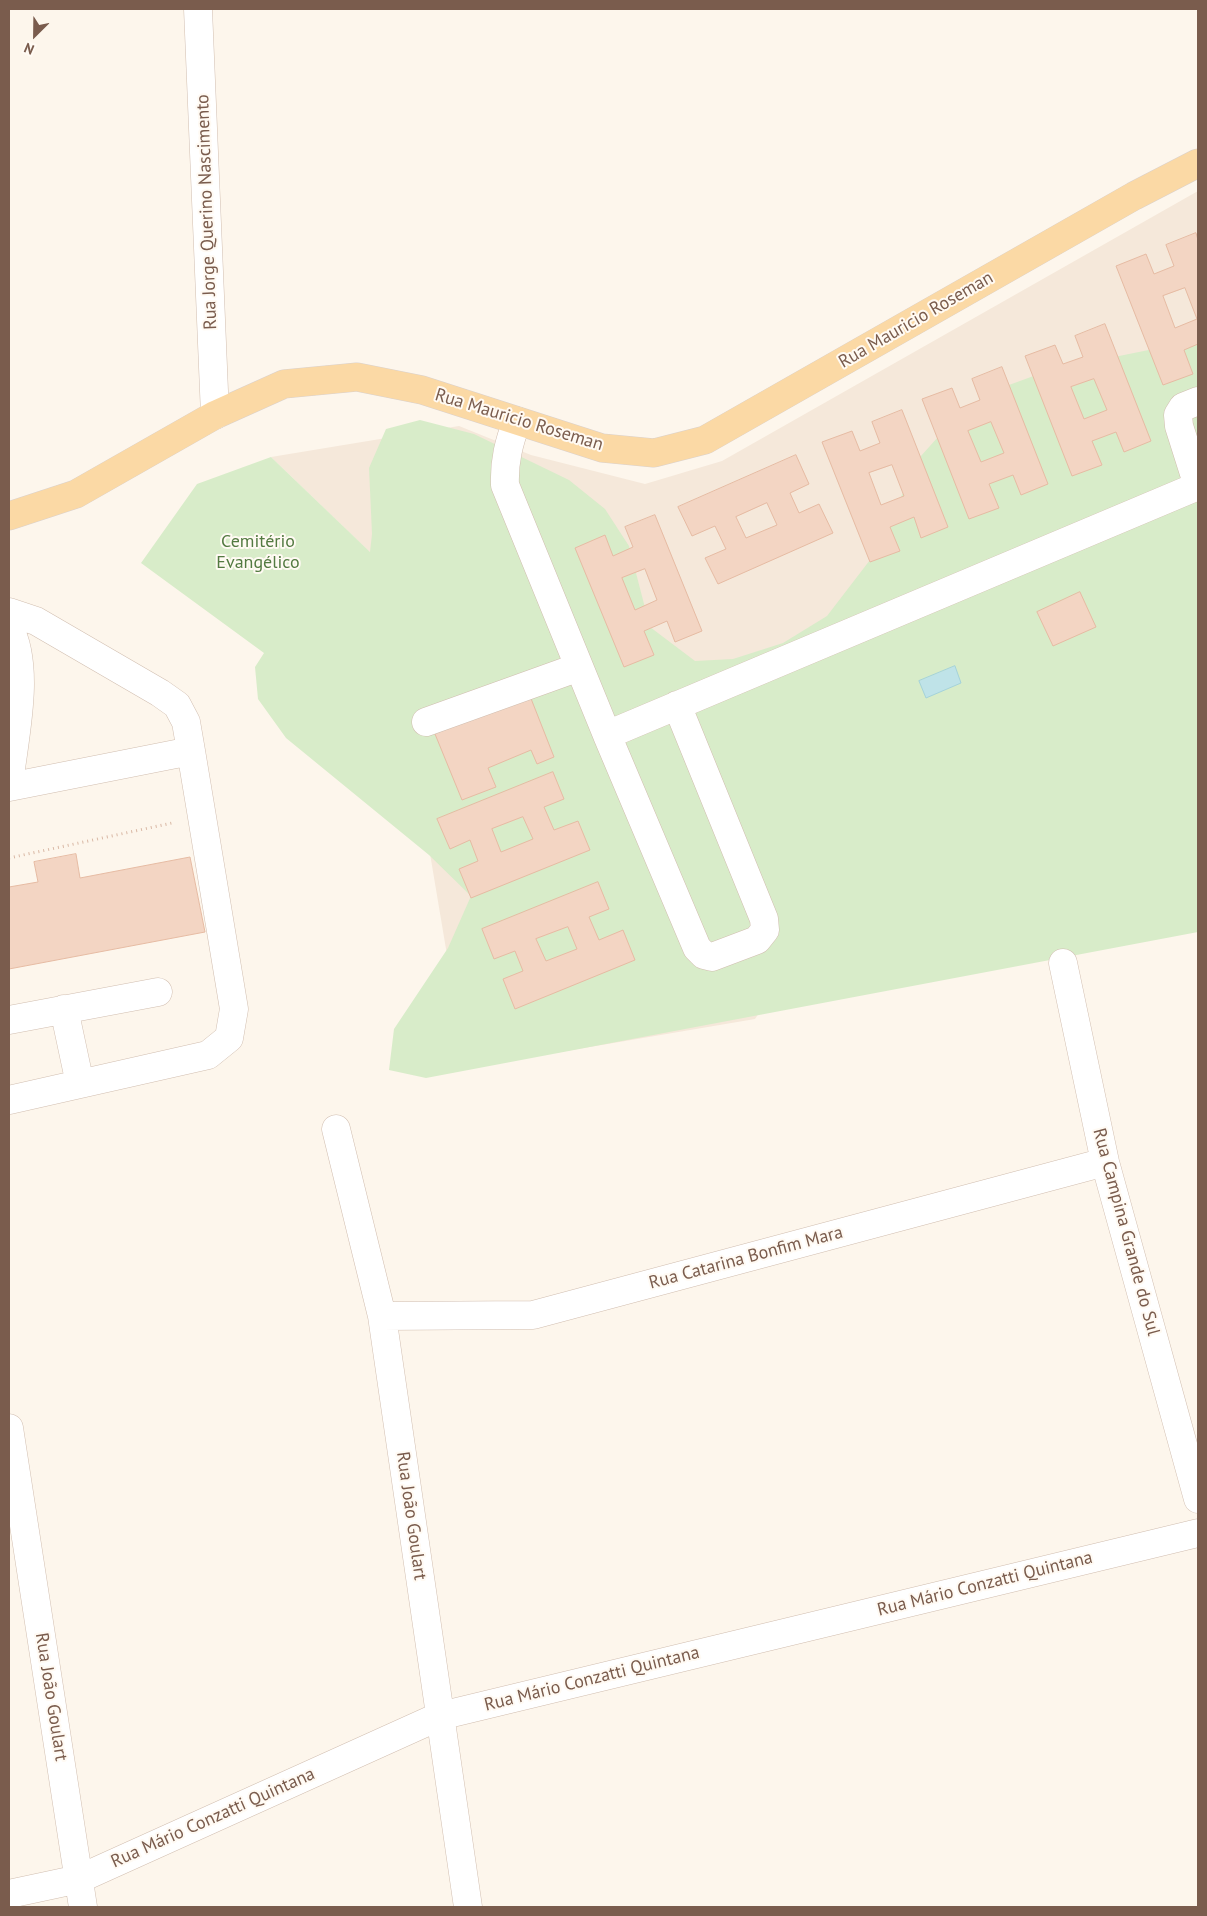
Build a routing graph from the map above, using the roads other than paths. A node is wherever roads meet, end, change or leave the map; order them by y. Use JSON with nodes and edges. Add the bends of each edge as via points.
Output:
{"nodes":[{"id":1,"x":198,"y":9,"type":"edge"},
{"id":2,"x":1198,"y":163,"type":"edge"},
{"id":3,"x":1198,"y":401,"type":"edge"},
{"id":4,"x":215,"y":415,"type":"junction"},
{"id":5,"x":517,"y":420,"type":"junction"},
{"id":6,"x":1198,"y":486,"type":"edge"},
{"id":7,"x":9,"y":516,"type":"edge"},
{"id":8,"x":9,"y":612,"type":"edge"},
{"id":9,"x":9,"y":627,"type":"edge"},
{"id":10,"x":579,"y":668,"type":"junction"},
{"id":11,"x":15,"y":687,"type":"edge"},
{"id":12,"x":677,"y":705,"type":"junction"},
{"id":13,"x":426,"y":722,"type":"dead end"},
{"id":14,"x":607,"y":735,"type":"junction"},
{"id":15,"x":192,"y":751,"type":"junction"},
{"id":16,"x":9,"y":786,"type":"edge"},
{"id":17,"x":1064,"y":963,"type":"dead end"},
{"id":18,"x":158,"y":992,"type":"dead end"},
{"id":19,"x":64,"y":1010,"type":"junction"},
{"id":20,"x":9,"y":1020,"type":"edge"},
{"id":21,"x":80,"y":1084,"type":"junction"},
{"id":22,"x":9,"y":1100,"type":"edge"},
{"id":23,"x":336,"y":1129,"type":"dead end"},
{"id":24,"x":1105,"y":1162,"type":"junction"},
{"id":25,"x":382,"y":1316,"type":"junction"},
{"id":26,"x":9,"y":1428,"type":"edge"},
{"id":27,"x":1198,"y":1499,"type":"edge"},
{"id":28,"x":1198,"y":1533,"type":"edge"},
{"id":29,"x":440,"y":1716,"type":"junction"},
{"id":30,"x":79,"y":1879,"type":"junction"},
{"id":31,"x":9,"y":1894,"type":"edge"},
{"id":32,"x":84,"y":1907,"type":"edge"},
{"id":33,"x":468,"y":1907,"type":"edge"}],
"edges":[{"from":1,"to":4,"type":"street","name":"Rua Jorge Querino Nascimento"},
{"from":2,"to":5,"type":"main road","name":"Rua Mauricio Roseman","via":[[1134,196],[704,440],[654,453],[602,448]]},
{"from":3,"to":6,"type":"street","via":[[1183,407],[1178,414]]},
{"from":4,"to":5,"type":"main road","name":"Rua Mauricio Roseman","via":[[284,384],[357,377],[422,390]]},
{"from":4,"to":7,"type":"main road","name":"Rua Mauricio Roseman","via":[[76,494]]},
{"from":5,"to":10,"type":"street","via":[[508,446],[505,485]]},
{"from":6,"to":12,"type":"street"},
{"from":8,"to":15,"type":"street","via":[[36,622],[177,705],[186,722]]},
{"from":9,"to":11,"type":"street","via":[[18,650]]},
{"from":10,"to":13,"type":"street"},
{"from":10,"to":14,"type":"street"},
{"from":11,"to":16,"type":"street"},
{"from":12,"to":14,"type":"street"},
{"from":12,"to":14,"type":"street","via":[[764,919],[765,930],[757,940],[712,956],[704,955],[697,948]]},
{"from":15,"to":16,"type":"street"},
{"from":15,"to":21,"type":"street","via":[[234,1010],[229,1038],[208,1056]]},
{"from":17,"to":24,"type":"street","name":"Rua Campina Grande do Sul"},
{"from":18,"to":19,"type":"street"},
{"from":19,"to":20,"type":"street"},
{"from":19,"to":21,"type":"street"},
{"from":21,"to":22,"type":"street"},
{"from":23,"to":25,"type":"street","name":"Rua João Goulart"},
{"from":24,"to":25,"type":"street","name":"Rua Catarina Bonfim Mara","via":[[533,1315]]},
{"from":24,"to":27,"type":"street","name":"Rua Campina Grande do Sul"},
{"from":25,"to":29,"type":"street","name":"Rua João Goulart"},
{"from":26,"to":30,"type":"street","name":"Rua João Goulart"},
{"from":28,"to":29,"type":"street","name":"Rua Mário Conzatti Quintana"},
{"from":29,"to":30,"type":"street","name":"Rua Mário Conzatti Quintana"},
{"from":29,"to":33,"type":"street","name":"Rua João Goulart"},
{"from":30,"to":31,"type":"street","name":"Rua Mário Conzatti Quintana"},
{"from":30,"to":32,"type":"street","name":"Rua João Goulart"}]}
